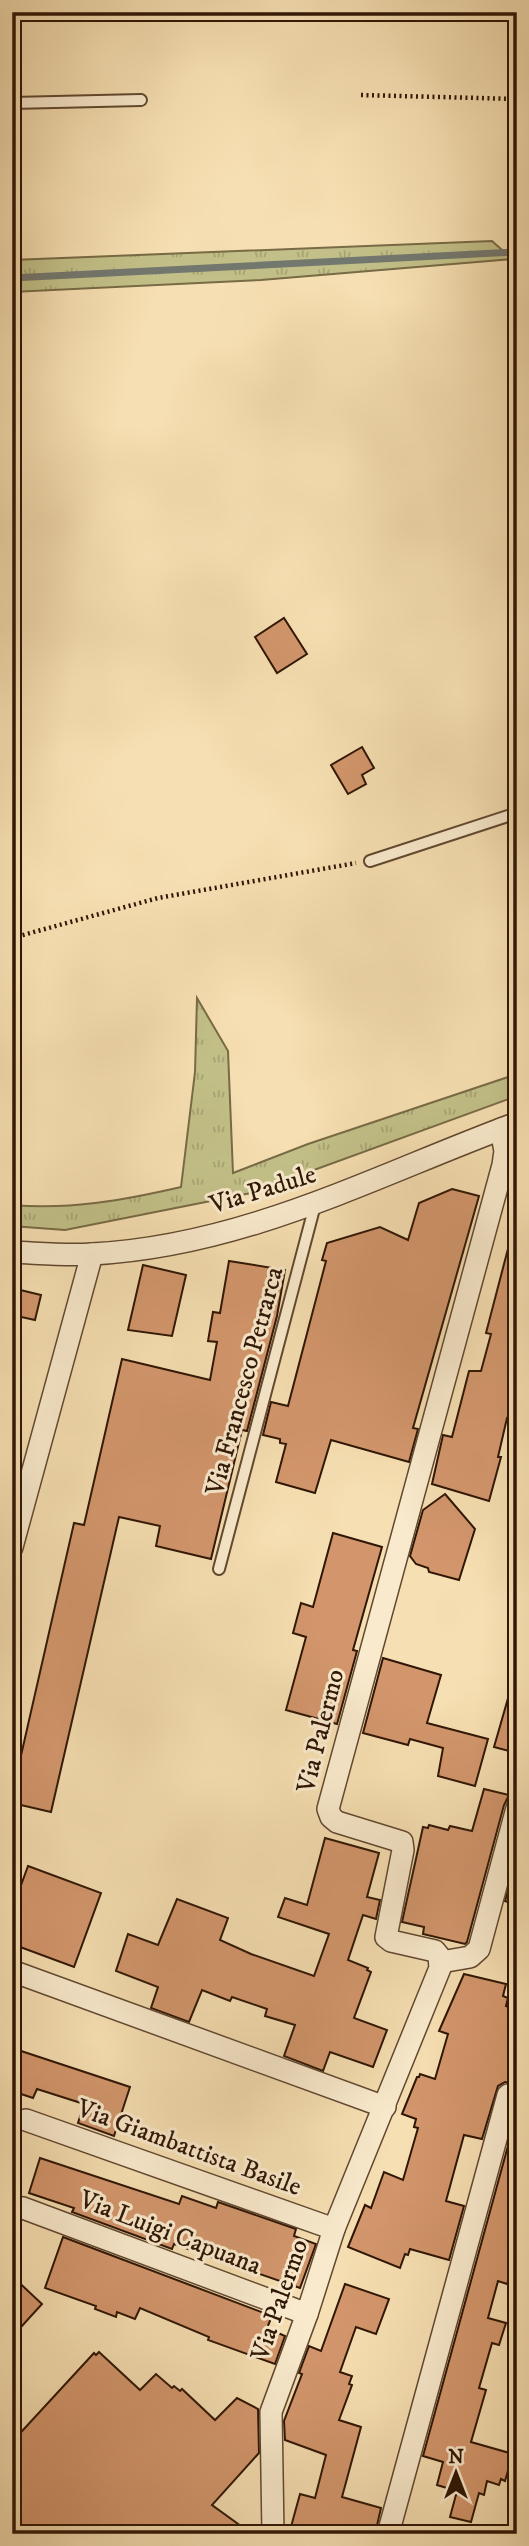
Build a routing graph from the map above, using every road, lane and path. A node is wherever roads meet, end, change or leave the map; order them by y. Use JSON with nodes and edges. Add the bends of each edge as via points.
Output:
{"nodes":[{"id":1,"x":361,"y":94,"type":"dead end"},
{"id":2,"x":517,"y":99,"type":"edge"},
{"id":3,"x":141,"y":100,"type":"dead end"},
{"id":4,"x":12,"y":103,"type":"edge"},
{"id":5,"x":517,"y":813,"type":"edge"},
{"id":6,"x":370,"y":861,"type":"joint"},
{"id":7,"x":12,"y":938,"type":"edge"},
{"id":8,"x":509,"y":1126,"type":"edge"},
{"id":9,"x":315,"y":1205,"type":"junction"},
{"id":10,"x":12,"y":1252,"type":"edge"},
{"id":11,"x":92,"y":1254,"type":"junction"},
{"id":12,"x":12,"y":1547,"type":"edge"},
{"id":13,"x":219,"y":1569,"type":"dead end"},
{"id":14,"x":517,"y":1808,"type":"edge"},
{"id":15,"x":441,"y":1962,"type":"junction"},
{"id":16,"x":12,"y":1971,"type":"edge"},
{"id":17,"x":508,"y":2095,"type":"dead end"},
{"id":18,"x":385,"y":2107,"type":"junction"},
{"id":19,"x":26,"y":2120,"type":"dead end"},
{"id":20,"x":12,"y":2207,"type":"edge"},
{"id":21,"x":334,"y":2229,"type":"junction"},
{"id":22,"x":307,"y":2314,"type":"junction"},
{"id":23,"x":273,"y":2534,"type":"edge"},
{"id":24,"x":388,"y":2534,"type":"edge"}],
"edges":[{"from":1,"to":2,"type":"path"},
{"from":3,"to":4,"type":"lane"},
{"from":5,"to":6,"type":"lane"},
{"from":6,"to":7,"type":"path","via":[[158,898]]},
{"from":8,"to":9,"type":"street","name":"Via Padule"},
{"from":8,"to":15,"type":"street","name":"Via Palermo","via":[[503,1164],[328,1809],[337,1822],[402,1842],[386,1937],[435,1951]]},
{"from":9,"to":11,"type":"street","name":"Via Padule","via":[[176,1244]]},
{"from":9,"to":13,"type":"lane","name":"Via Francesco Petrarca"},
{"from":10,"to":11,"type":"street","name":"Via Padule"},
{"from":11,"to":12,"type":"street"},
{"from":14,"to":15,"type":"street","via":[[479,1950],[470,1957]]},
{"from":15,"to":18,"type":"street","name":"Via Palermo"},
{"from":16,"to":18,"type":"street"},
{"from":17,"to":24,"type":"street"},
{"from":18,"to":21,"type":"street","name":"Via Palermo"},
{"from":19,"to":21,"type":"street","name":"Via Giambattista Basile"},
{"from":20,"to":22,"type":"street","name":"Via Luigi Capuana"},
{"from":21,"to":22,"type":"street","name":"Via Palermo"},
{"from":22,"to":23,"type":"street","name":"Via Palermo","via":[[271,2412]]}]}
